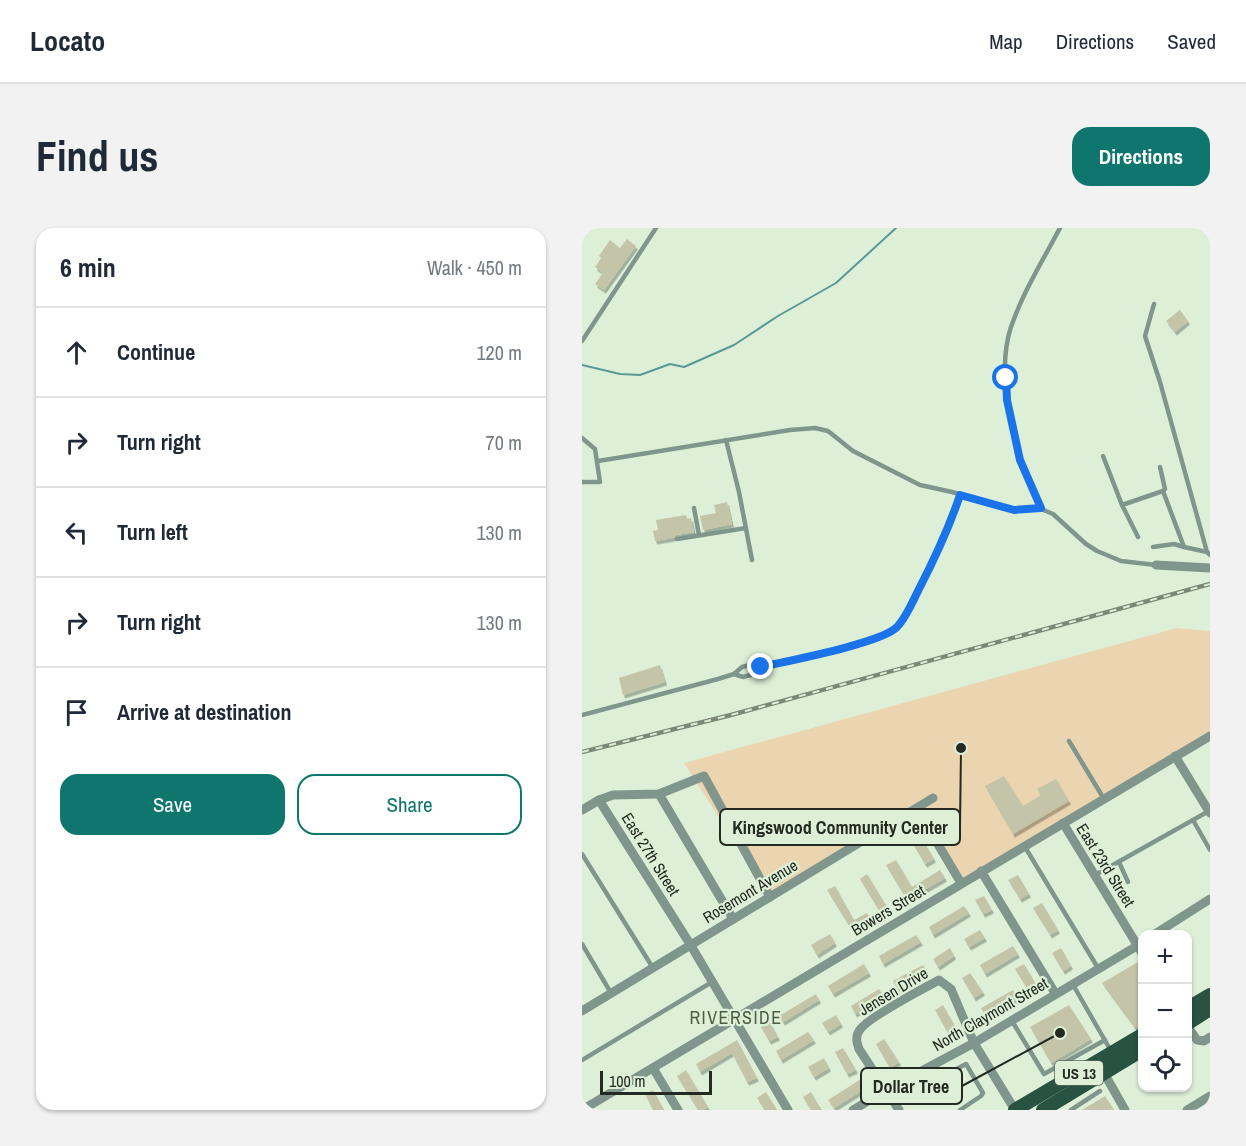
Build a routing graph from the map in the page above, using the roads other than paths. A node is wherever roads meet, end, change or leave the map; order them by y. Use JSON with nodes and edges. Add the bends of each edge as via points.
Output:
{"nodes":[{"id":1,"x":656,"y":228,"type":"edge"},
{"id":2,"x":1060,"y":228,"type":"edge"},
{"id":3,"x":1154,"y":304,"type":"dead end"},
{"id":4,"x":582,"y":341,"type":"edge"},
{"id":5,"x":582,"y":438,"type":"edge"},
{"id":6,"x":726,"y":440,"type":"junction"},
{"id":7,"x":1103,"y":456,"type":"dead end"},
{"id":8,"x":598,"y":461,"type":"junction"},
{"id":9,"x":1160,"y":467,"type":"dead end"},
{"id":10,"x":582,"y":482,"type":"edge"},
{"id":11,"x":1163,"y":491,"type":"junction"},
{"id":12,"x":960,"y":495,"type":"junction"},
{"id":13,"x":1122,"y":505,"type":"junction"},
{"id":14,"x":694,"y":508,"type":"dead end"},
{"id":15,"x":1041,"y":508,"type":"junction"},
{"id":16,"x":746,"y":528,"type":"junction"},
{"id":17,"x":699,"y":536,"type":"junction"},
{"id":18,"x":1138,"y":537,"type":"dead end"},
{"id":19,"x":677,"y":539,"type":"dead end"},
{"id":20,"x":1153,"y":547,"type":"dead end"},
{"id":21,"x":1184,"y":547,"type":"junction"},
{"id":22,"x":1209,"y":554,"type":"edge"},
{"id":23,"x":752,"y":560,"type":"dead end"},
{"id":24,"x":1156,"y":565,"type":"joint"},
{"id":25,"x":1210,"y":568,"type":"edge"},
{"id":26,"x":761,"y":667,"type":"junction"},
{"id":27,"x":734,"y":674,"type":"junction"},
{"id":28,"x":582,"y":715,"type":"edge"},
{"id":29,"x":1210,"y":736,"type":"edge"},
{"id":30,"x":1069,"y":741,"type":"dead end"},
{"id":31,"x":1176,"y":756,"type":"junction"},
{"id":32,"x":659,"y":794,"type":"junction"},
{"id":33,"x":933,"y":798,"type":"dead end"},
{"id":34,"x":1104,"y":799,"type":"junction"},
{"id":35,"x":599,"y":800,"type":"junction"},
{"id":36,"x":917,"y":809,"type":"junction"},
{"id":37,"x":582,"y":810,"type":"edge"},
{"id":38,"x":1209,"y":812,"type":"edge"},
{"id":39,"x":1193,"y":820,"type":"junction"},
{"id":40,"x":1063,"y":823,"type":"junction"},
{"id":41,"x":1024,"y":845,"type":"junction"},
{"id":42,"x":1210,"y":850,"type":"edge"},
{"id":43,"x":582,"y":854,"type":"edge"},
{"id":44,"x":1119,"y":862,"type":"junction"},
{"id":45,"x":981,"y":871,"type":"junction"},
{"id":46,"x":1095,"y":875,"type":"junction"},
{"id":47,"x":1128,"y":882,"type":"dead end"},
{"id":48,"x":961,"y":883,"type":"junction"},
{"id":49,"x":770,"y":897,"type":"junction"},
{"id":50,"x":1210,"y":899,"type":"edge"},
{"id":51,"x":733,"y":919,"type":"junction"},
{"id":52,"x":1161,"y":930,"type":"edge"},
{"id":53,"x":1138,"y":942,"type":"edge"},
{"id":54,"x":582,"y":944,"type":"edge"},
{"id":55,"x":690,"y":944,"type":"junction"},
{"id":56,"x":1138,"y":948,"type":"edge"},
{"id":57,"x":653,"y":968,"type":"junction"},
{"id":58,"x":1098,"y":968,"type":"junction"},
{"id":59,"x":712,"y":982,"type":"junction"},
{"id":60,"x":1072,"y":983,"type":"junction"},
{"id":61,"x":610,"y":993,"type":"junction"},
{"id":62,"x":1055,"y":993,"type":"junction"},
{"id":63,"x":1210,"y":995,"type":"edge"},
{"id":64,"x":1192,"y":1006,"type":"edge"},
{"id":65,"x":1210,"y":1009,"type":"edge"},
{"id":66,"x":582,"y":1011,"type":"edge"},
{"id":67,"x":1011,"y":1020,"type":"junction"},
{"id":68,"x":734,"y":1021,"type":"junction"},
{"id":69,"x":1192,"y":1022,"type":"edge"},
{"id":70,"x":1192,"y":1035,"type":"edge"},
{"id":71,"x":1210,"y":1037,"type":"edge"},
{"id":72,"x":1140,"y":1038,"type":"edge"},
{"id":73,"x":1105,"y":1040,"type":"junction"},
{"id":74,"x":975,"y":1042,"type":"junction"},
{"id":75,"x":1138,"y":1047,"type":"edge"},
{"id":76,"x":1138,"y":1052,"type":"edge"},
{"id":77,"x":948,"y":1056,"type":"junction"},
{"id":78,"x":1116,"y":1059,"type":"junction"},
{"id":79,"x":582,"y":1060,"type":"edge"},
{"id":80,"x":653,"y":1068,"type":"junction"},
{"id":81,"x":956,"y":1068,"type":"junction"},
{"id":82,"x":918,"y":1073,"type":"junction"},
{"id":83,"x":1104,"y":1073,"type":"junction"},
{"id":84,"x":886,"y":1090,"type":"junction"},
{"id":85,"x":1100,"y":1091,"type":"dead end"},
{"id":86,"x":1210,"y":1096,"type":"edge"},
{"id":87,"x":1074,"y":1099,"type":"junction"},
{"id":88,"x":582,"y":1110,"type":"edge"},
{"id":89,"x":678,"y":1110,"type":"edge"},
{"id":90,"x":788,"y":1110,"type":"edge"},
{"id":91,"x":853,"y":1110,"type":"edge"},
{"id":92,"x":899,"y":1110,"type":"edge"},
{"id":93,"x":960,"y":1110,"type":"edge"},
{"id":94,"x":1015,"y":1110,"type":"edge"},
{"id":95,"x":1043,"y":1110,"type":"edge"},
{"id":96,"x":1071,"y":1110,"type":"edge"},
{"id":97,"x":1125,"y":1110,"type":"edge"},
{"id":98,"x":1187,"y":1110,"type":"edge"}],
"edges":[{"from":1,"to":4,"type":"lane"},
{"from":2,"to":15,"type":"lane","via":[[1029,285],[1011,327],[1007,351],[1006,389],[1011,422],[1020,460]]},
{"from":3,"to":22,"type":"lane","via":[[1145,336]]},
{"from":5,"to":8,"type":"lane","via":[[595,449]]},
{"from":6,"to":8,"type":"lane"},
{"from":6,"to":12,"type":"lane","via":[[822,429],[835,434],[853,451],[910,481]]},
{"from":6,"to":16,"type":"lane"},
{"from":7,"to":13,"type":"lane"},
{"from":8,"to":10,"type":"lane","via":[[600,482]]},
{"from":9,"to":11,"type":"lane","via":[[1166,489]]},
{"from":11,"to":13,"type":"lane"},
{"from":11,"to":21,"type":"lane"},
{"from":12,"to":15,"type":"lane","via":[[1014,510]]},
{"from":12,"to":26,"type":"lane","via":[[929,570],[897,627],[864,642]]},
{"from":13,"to":18,"type":"lane"},
{"from":14,"to":17,"type":"lane"},
{"from":15,"to":24,"type":"lane","via":[[1097,550],[1121,561]]},
{"from":16,"to":17,"type":"lane"},
{"from":16,"to":23,"type":"lane"},
{"from":17,"to":19,"type":"lane"},
{"from":20,"to":21,"type":"lane"},
{"from":21,"to":22,"type":"lane"},
{"from":24,"to":25,"type":"street"},
{"from":26,"to":27,"type":"lane","via":[[742,667]]},
{"from":26,"to":27,"type":"lane","via":[[753,675]]},
{"from":27,"to":28,"type":"lane"},
{"from":29,"to":31,"type":"street","name":"Bowers Street"},
{"from":30,"to":34,"type":"lane"},
{"from":31,"to":34,"type":"street","name":"Bowers Street"},
{"from":31,"to":38,"type":"street"},
{"from":32,"to":35,"type":"street","via":[[613,795]]},
{"from":32,"to":49,"type":"street","via":[[704,776]]},
{"from":32,"to":51,"type":"street"},
{"from":33,"to":36,"type":"street","name":"Rosemont Avenue"},
{"from":34,"to":40,"type":"street","name":"Bowers Street"},
{"from":35,"to":37,"type":"street"},
{"from":35,"to":55,"type":"street","name":"East 27th Street"},
{"from":36,"to":48,"type":"street"},
{"from":36,"to":49,"type":"street","name":"Rosemont Avenue"},
{"from":38,"to":39,"type":"lane"},
{"from":39,"to":42,"type":"lane"},
{"from":39,"to":44,"type":"lane"},
{"from":40,"to":41,"type":"street","name":"Bowers Street"},
{"from":40,"to":46,"type":"street","name":"East 23rd Street"},
{"from":41,"to":45,"type":"street","name":"Bowers Street"},
{"from":41,"to":58,"type":"lane"},
{"from":43,"to":57,"type":"lane"},
{"from":44,"to":46,"type":"lane"},
{"from":44,"to":47,"type":"lane"},
{"from":45,"to":48,"type":"street","name":"Bowers Street"},
{"from":45,"to":62,"type":"street"},
{"from":46,"to":53,"type":"street","name":"East 23rd Street"},
{"from":48,"to":68,"type":"street","name":"Bowers Street"},
{"from":49,"to":51,"type":"street","name":"Rosemont Avenue"},
{"from":50,"to":52,"type":"street"},
{"from":51,"to":55,"type":"street","name":"Rosemont Avenue"},
{"from":54,"to":61,"type":"lane"},
{"from":55,"to":57,"type":"street","name":"Rosemont Avenue"},
{"from":55,"to":59,"type":"street","name":"East 27th Street"},
{"from":56,"to":58,"type":"street","name":"North Claymont Street"},
{"from":57,"to":61,"type":"street","name":"Rosemont Avenue"},
{"from":58,"to":60,"type":"street","name":"North Claymont Street"},
{"from":59,"to":68,"type":"street","name":"East 27th Street"},
{"from":59,"to":79,"type":"lane"},
{"from":60,"to":62,"type":"street","name":"North Claymont Street"},
{"from":60,"to":73,"type":"lane"},
{"from":61,"to":66,"type":"street","name":"Rosemont Avenue"},
{"from":62,"to":67,"type":"street","name":"North Claymont Street"},
{"from":63,"to":64,"type":"main road"},
{"from":65,"to":69,"type":"main road"},
{"from":67,"to":73,"type":"lane","via":[[1044,1074]]},
{"from":67,"to":74,"type":"street","name":"North Claymont Street"},
{"from":68,"to":80,"type":"street","name":"Bowers Street"},
{"from":68,"to":90,"type":"street","name":"East 27th Street"},
{"from":70,"to":71,"type":"street","via":[[1204,1041]]},
{"from":72,"to":78,"type":"main road","number":"US 13"},
{"from":73,"to":78,"type":"lane"},
{"from":74,"to":77,"type":"street","name":"North Claymont Street"},
{"from":74,"to":84,"type":"street","name":"Jensen Drive","via":[[951,989],[939,980],[859,1030],[859,1049]]},
{"from":74,"to":94,"type":"street"},
{"from":75,"to":78,"type":"main road"},
{"from":76,"to":78,"type":"main road","number":"US 13"},
{"from":77,"to":81,"type":"lane"},
{"from":77,"to":82,"type":"street","name":"North Claymont Street"},
{"from":78,"to":83,"type":"main road","number":"US 13"},
{"from":78,"to":94,"type":"main road","number":"US 13"},
{"from":80,"to":88,"type":"street","name":"Bowers Street"},
{"from":80,"to":89,"type":"street"},
{"from":81,"to":82,"type":"lane","via":[[928,1084]]},
{"from":81,"to":93,"type":"lane","via":[[966,1064],[983,1093]]},
{"from":82,"to":84,"type":"street","name":"North Claymont Street"},
{"from":83,"to":87,"type":"main road","number":"US 13"},
{"from":83,"to":97,"type":"street"},
{"from":84,"to":91,"type":"street","name":"North Claymont Street"},
{"from":84,"to":92,"type":"street"},
{"from":85,"to":87,"type":"lane"},
{"from":86,"to":98,"type":"street"},
{"from":87,"to":95,"type":"main road","number":"US 13"},
{"from":87,"to":96,"type":"lane"}]}
